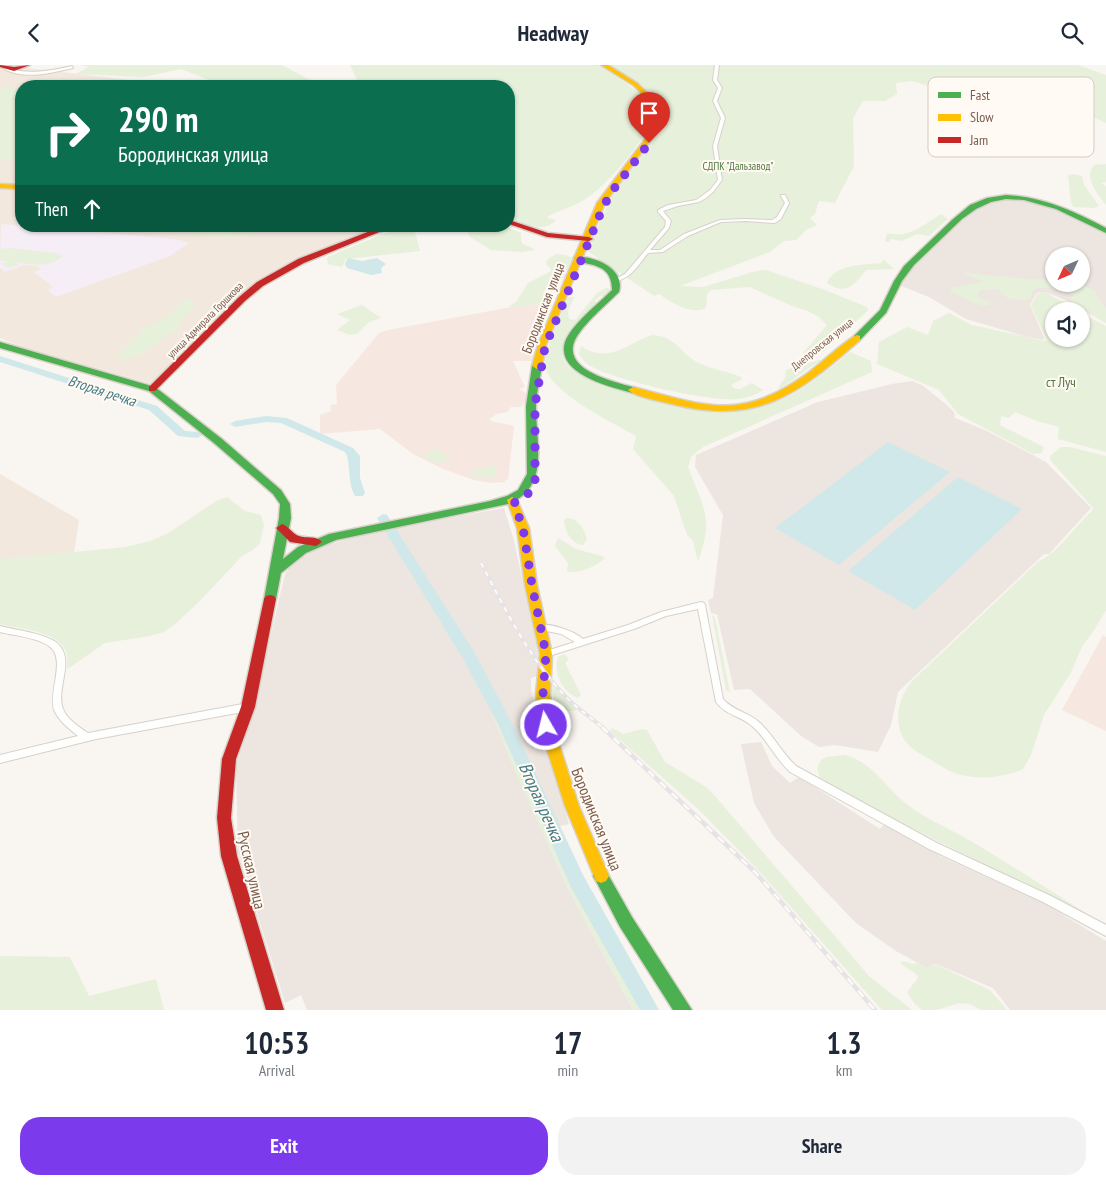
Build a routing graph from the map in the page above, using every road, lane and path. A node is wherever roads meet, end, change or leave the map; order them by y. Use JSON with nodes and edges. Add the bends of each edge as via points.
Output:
{"nodes":[{"id":1,"x":604,"y":65,"type":"edge"},
{"id":2,"x":608,"y":65,"type":"edge"},
{"id":3,"x":717,"y":65,"type":"edge"},
{"id":4,"x":5,"y":66,"type":"edge"},
{"id":5,"x":72,"y":67,"type":"dead end"},
{"id":6,"x":25,"y":68,"type":"edge"},
{"id":7,"x":0,"y":186,"type":"edge"},
{"id":8,"x":15,"y":187,"type":"edge"},
{"id":9,"x":783,"y":196,"type":"dead end"},
{"id":10,"x":515,"y":224,"type":"edge"},
{"id":11,"x":1106,"y":230,"type":"edge"},
{"id":12,"x":375,"y":232,"type":"edge"},
{"id":13,"x":587,"y":239,"type":"junction"},
{"id":14,"x":646,"y":252,"type":"junction"},
{"id":15,"x":580,"y":256,"type":"junction"},
{"id":16,"x":618,"y":280,"type":"junction"},
{"id":17,"x":0,"y":345,"type":"edge"},
{"id":18,"x":152,"y":389,"type":"junction"},
{"id":19,"x":513,"y":502,"type":"junction"},
{"id":20,"x":282,"y":529,"type":"junction"},
{"id":21,"x":316,"y":542,"type":"junction"},
{"id":22,"x":276,"y":571,"type":"junction"},
{"id":23,"x":540,"y":627,"type":"junction"},
{"id":24,"x":0,"y":629,"type":"edge"},
{"id":25,"x":581,"y":642,"type":"junction"},
{"id":26,"x":546,"y":654,"type":"junction"},
{"id":27,"x":248,"y":707,"type":"junction"},
{"id":28,"x":86,"y":737,"type":"junction"},
{"id":29,"x":0,"y":759,"type":"edge"},
{"id":30,"x":1106,"y":931,"type":"edge"},
{"id":31,"x":276,"y":1010,"type":"edge"},
{"id":32,"x":684,"y":1010,"type":"edge"}],
"edges":[{"from":1,"to":13,"type":"main road","via":[[643,91],[661,109],[661,115],[649,138],[607,193]]},
{"from":2,"to":13,"type":"main road","via":[[638,84],[661,105],[665,113],[651,140],[610,194]]},
{"from":3,"to":14,"type":"street","via":[[715,80],[720,88],[714,101],[722,117],[715,146],[720,180],[699,202],[660,211],[669,223]]},
{"from":4,"to":6,"type":"main road"},
{"from":5,"to":6,"type":"street","via":[[46,71]]},
{"from":7,"to":8,"type":"main road"},
{"from":9,"to":14,"type":"street","via":[[787,203],[773,222],[720,221],[686,235],[661,251]]},
{"from":10,"to":13,"type":"main road","via":[[546,235]]},
{"from":11,"to":16,"type":"main road","name":"Днепровская улица","via":[[1038,200],[1006,198],[976,205],[908,267],[896,283],[882,313],[845,347],[797,384],[747,407],[713,408],[680,402],[597,379],[573,365],[567,353],[570,341],[616,290]]},
{"from":12,"to":18,"type":"main road","name":"улица Адмирала Горшкова","via":[[296,263],[260,284]]},
{"from":13,"to":15,"type":"main road","name":"Бородинская улица"},
{"from":14,"to":16,"type":"street","via":[[627,275]]},
{"from":15,"to":16,"type":"main road","via":[[599,261]]},
{"from":15,"to":19,"type":"main road","name":"Бородинская улица","via":[[542,345],[530,419],[530,483]]},
{"from":17,"to":18,"type":"main road"},
{"from":18,"to":20,"type":"main road","via":[[277,492],[285,505]]},
{"from":19,"to":21,"type":"main road"},
{"from":19,"to":23,"type":"main road","name":"Бородинская улица","via":[[523,528]]},
{"from":20,"to":21,"type":"main road","via":[[294,539]]},
{"from":20,"to":22,"type":"main road"},
{"from":21,"to":22,"type":"main road","via":[[286,560]]},
{"from":22,"to":27,"type":"main road","name":"Русская улица"},
{"from":23,"to":25,"type":"street","via":[[571,635]]},
{"from":23,"to":26,"type":"main road","name":"Бородинская улица"},
{"from":24,"to":28,"type":"street","via":[[43,641],[58,651],[61,674],[56,703],[73,727]]},
{"from":25,"to":26,"type":"street"},
{"from":25,"to":30,"type":"street","via":[[701,605],[719,700],[726,708],[757,725],[787,764],[933,846]]},
{"from":26,"to":32,"type":"main road","name":"Бородинская улица","via":[[543,694],[546,725],[577,821],[599,873],[626,922]]},
{"from":27,"to":28,"type":"street"},
{"from":27,"to":31,"type":"main road","name":"Русская улица","via":[[228,759],[224,818],[236,881]]},
{"from":28,"to":29,"type":"street"}]}
